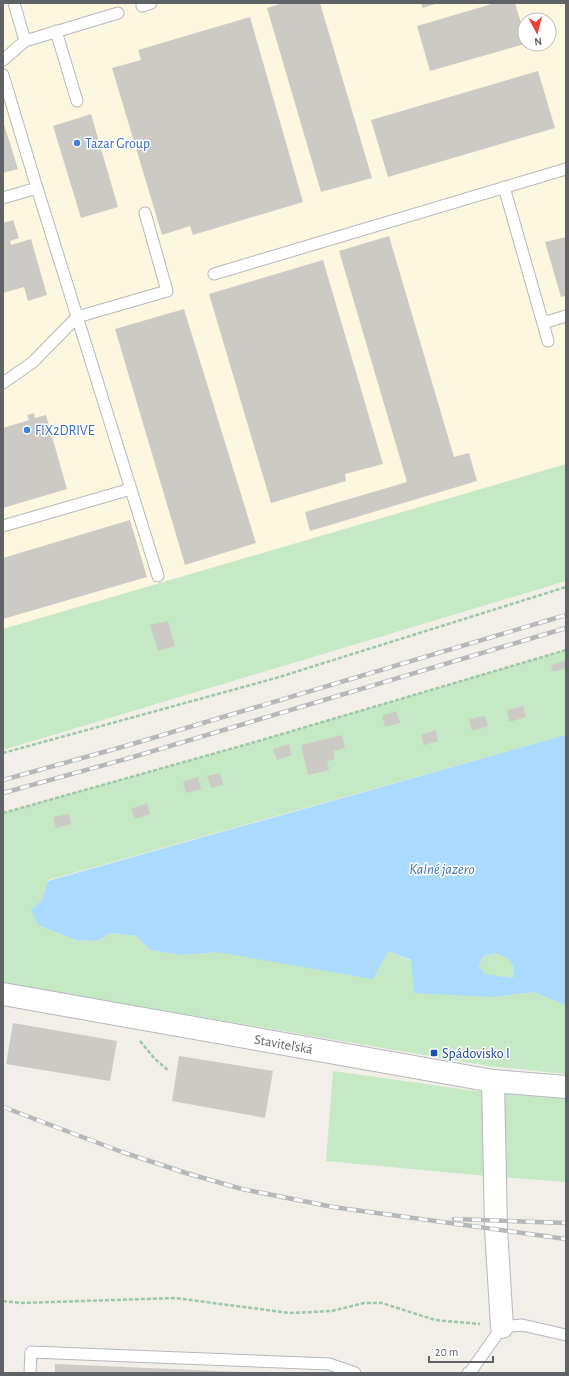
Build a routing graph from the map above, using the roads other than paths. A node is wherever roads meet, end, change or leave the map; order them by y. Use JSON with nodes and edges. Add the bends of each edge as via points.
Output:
{"nodes":[{"id":1,"x":14,"y":3,"type":"edge"},
{"id":2,"x":118,"y":13,"type":"dead end"},
{"id":3,"x":56,"y":31,"type":"junction"},
{"id":4,"x":25,"y":41,"type":"junction"},
{"id":5,"x":3,"y":60,"type":"edge"},
{"id":6,"x":3,"y":75,"type":"edge"},
{"id":7,"x":77,"y":101,"type":"dead end"},
{"id":8,"x":566,"y":169,"type":"edge"},
{"id":9,"x":504,"y":187,"type":"junction"},
{"id":10,"x":37,"y":188,"type":"junction"},
{"id":11,"x":3,"y":198,"type":"edge"},
{"id":12,"x":144,"y":213,"type":"dead end"},
{"id":13,"x":214,"y":274,"type":"dead end"},
{"id":14,"x":566,"y":316,"type":"edge"},
{"id":15,"x":77,"y":317,"type":"junction"},
{"id":16,"x":543,"y":322,"type":"junction"},
{"id":17,"x":548,"y":341,"type":"dead end"},
{"id":18,"x":3,"y":383,"type":"edge"},
{"id":19,"x":131,"y":488,"type":"junction"},
{"id":20,"x":3,"y":526,"type":"edge"},
{"id":21,"x":158,"y":576,"type":"dead end"},
{"id":22,"x":3,"y":994,"type":"edge"},
{"id":23,"x":493,"y":1081,"type":"junction"},
{"id":24,"x":566,"y":1088,"type":"edge"},
{"id":25,"x":502,"y":1327,"type":"junction"},
{"id":26,"x":566,"y":1335,"type":"edge"},
{"id":27,"x":30,"y":1373,"type":"edge"},
{"id":28,"x":355,"y":1373,"type":"edge"},
{"id":29,"x":468,"y":1373,"type":"edge"}],
"edges":[{"from":1,"to":4,"type":"lane"},
{"from":2,"to":3,"type":"lane"},
{"from":3,"to":4,"type":"lane"},
{"from":3,"to":7,"type":"lane"},
{"from":4,"to":5,"type":"lane"},
{"from":6,"to":10,"type":"lane"},
{"from":8,"to":9,"type":"lane"},
{"from":9,"to":13,"type":"lane"},
{"from":9,"to":16,"type":"lane"},
{"from":10,"to":11,"type":"lane"},
{"from":10,"to":15,"type":"lane"},
{"from":12,"to":15,"type":"lane","via":[[167,291]]},
{"from":14,"to":16,"type":"lane"},
{"from":15,"to":18,"type":"lane","via":[[32,362]]},
{"from":15,"to":19,"type":"lane"},
{"from":16,"to":17,"type":"lane"},
{"from":19,"to":20,"type":"lane"},
{"from":19,"to":21,"type":"lane"},
{"from":22,"to":23,"type":"street","name":"Staviteľská"},
{"from":23,"to":24,"type":"street","name":"Staviteľská"},
{"from":23,"to":25,"type":"street","via":[[496,1230]]},
{"from":25,"to":26,"type":"lane","via":[[522,1325]]},
{"from":25,"to":29,"type":"lane"},
{"from":27,"to":28,"type":"lane","via":[[31,1352],[329,1364]]}]}
